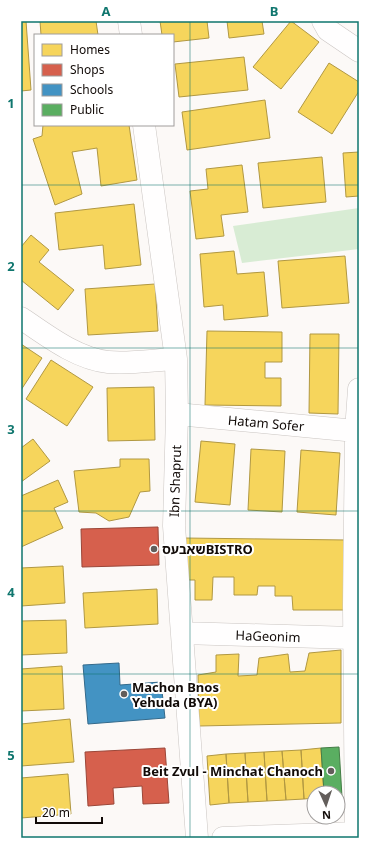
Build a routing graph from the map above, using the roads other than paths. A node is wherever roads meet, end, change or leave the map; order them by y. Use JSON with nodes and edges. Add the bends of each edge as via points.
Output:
{"nodes":[{"id":1,"x":129,"y":21,"type":"edge"},
{"id":2,"x":323,"y":21,"type":"edge"},
{"id":3,"x":131,"y":34,"type":"edge"},
{"id":4,"x":359,"y":51,"type":"edge"},
{"id":5,"x":144,"y":126,"type":"edge"},
{"id":6,"x":21,"y":318,"type":"edge"},
{"id":7,"x":176,"y":359,"type":"junction"},
{"id":8,"x":359,"y":390,"type":"edge"},
{"id":9,"x":177,"y":414,"type":"junction"},
{"id":10,"x":356,"y":431,"type":"junction"},
{"id":11,"x":182,"y":633,"type":"junction"},
{"id":12,"x":353,"y":638,"type":"junction"},
{"id":13,"x":357,"y":835,"type":"edge"},
{"id":14,"x":197,"y":838,"type":"edge"},
{"id":15,"x":223,"y":838,"type":"edge"}],
"edges":[{"from":1,"to":3,"type":"street"},
{"from":2,"to":4,"type":"street","via":[[328,30]]},
{"from":5,"to":7,"type":"street","name":"Ibn Shaprut"},
{"from":6,"to":7,"type":"street","via":[[50,338],[86,357],[108,362]]},
{"from":7,"to":9,"type":"street","name":"Ibn Shaprut"},
{"from":8,"to":10,"type":"street"},
{"from":9,"to":10,"type":"street","name":"Hatam Sofer"},
{"from":9,"to":11,"type":"street","name":"Ibn Shaprut","via":[[174,526]]},
{"from":10,"to":12,"type":"street"},
{"from":11,"to":12,"type":"street","name":"HaGeonim"},
{"from":11,"to":14,"type":"street","name":"Ibn Shaprut"},
{"from":12,"to":13,"type":"street"},
{"from":13,"to":15,"type":"street"}]}
